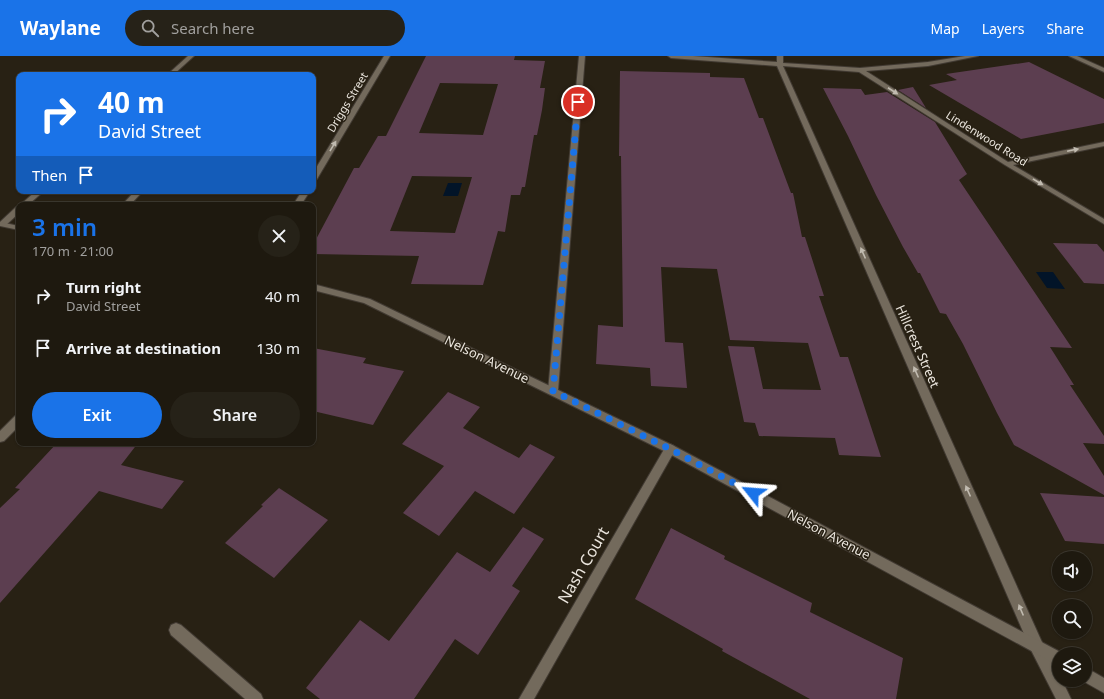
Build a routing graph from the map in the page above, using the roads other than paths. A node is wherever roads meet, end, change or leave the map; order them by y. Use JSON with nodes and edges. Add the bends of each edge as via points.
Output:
{"nodes":[{"id":1,"x":191,"y":56,"type":"edge"},
{"id":2,"x":387,"y":56,"type":"edge"},
{"id":3,"x":582,"y":56,"type":"edge"},
{"id":4,"x":671,"y":56,"type":"edge"},
{"id":5,"x":975,"y":56,"type":"edge"},
{"id":6,"x":1072,"y":56,"type":"edge"},
{"id":7,"x":780,"y":60,"type":"edge"},
{"id":8,"x":860,"y":70,"type":"junction"},
{"id":9,"x":1104,"y":70,"type":"edge"},
{"id":10,"x":173,"y":72,"type":"edge"},
{"id":11,"x":1104,"y":144,"type":"edge"},
{"id":12,"x":1007,"y":164,"type":"junction"},
{"id":13,"x":316,"y":174,"type":"edge"},
{"id":14,"x":37,"y":194,"type":"edge"},
{"id":15,"x":136,"y":194,"type":"edge"},
{"id":16,"x":27,"y":202,"type":"edge"},
{"id":17,"x":129,"y":202,"type":"edge"},
{"id":18,"x":16,"y":212,"type":"edge"},
{"id":19,"x":1104,"y":222,"type":"edge"},
{"id":20,"x":1,"y":224,"type":"edge"},
{"id":21,"x":16,"y":227,"type":"edge"},
{"id":22,"x":316,"y":288,"type":"edge"},
{"id":23,"x":553,"y":391,"type":"junction"},
{"id":24,"x":16,"y":422,"type":"edge"},
{"id":25,"x":0,"y":438,"type":"edge"},
{"id":26,"x":670,"y":449,"type":"junction"},
{"id":27,"x":176,"y":630,"type":"dead end"},
{"id":28,"x":1036,"y":646,"type":"junction"},
{"id":29,"x":1052,"y":655,"type":"edge"},
{"id":30,"x":1092,"y":678,"type":"edge"},
{"id":31,"x":1104,"y":686,"type":"edge"},
{"id":32,"x":256,"y":699,"type":"edge"},
{"id":33,"x":526,"y":699,"type":"edge"},
{"id":34,"x":1064,"y":699,"type":"edge"}],
"edges":[{"from":1,"to":10,"type":"street"},
{"from":13,"to":2,"type":"street","name":"Driggs Street","one_way":true},
{"from":3,"to":23,"type":"street"},
{"from":4,"to":7,"type":"street"},
{"from":5,"to":8,"type":"street","via":[[928,64]]},
{"from":6,"to":9,"type":"street"},
{"from":7,"to":8,"type":"street"},
{"from":28,"to":7,"type":"street","name":"Hillcrest Street","one_way":true},
{"from":8,"to":12,"type":"street","name":"Lindenwood Road","one_way":true},
{"from":12,"to":11,"type":"street","one_way":true},
{"from":12,"to":19,"type":"street","name":"Lindenwood Road","one_way":true},
{"from":14,"to":16,"type":"street"},
{"from":15,"to":17,"type":"street"},
{"from":18,"to":20,"type":"street"},
{"from":20,"to":21,"type":"street"},
{"from":22,"to":23,"type":"street","name":"Nelson Avenue","via":[[367,301]]},
{"from":23,"to":26,"type":"street","name":"Nelson Avenue"},
{"from":24,"to":25,"type":"street"},
{"from":26,"to":28,"type":"street","name":"Nelson Avenue"},
{"from":26,"to":33,"type":"street","name":"Nash Court"},
{"from":27,"to":32,"type":"street"},
{"from":28,"to":29,"type":"street","name":"Nelson Avenue"},
{"from":28,"to":34,"type":"street","name":"Hillcrest Street"},
{"from":30,"to":31,"type":"street"}]}
